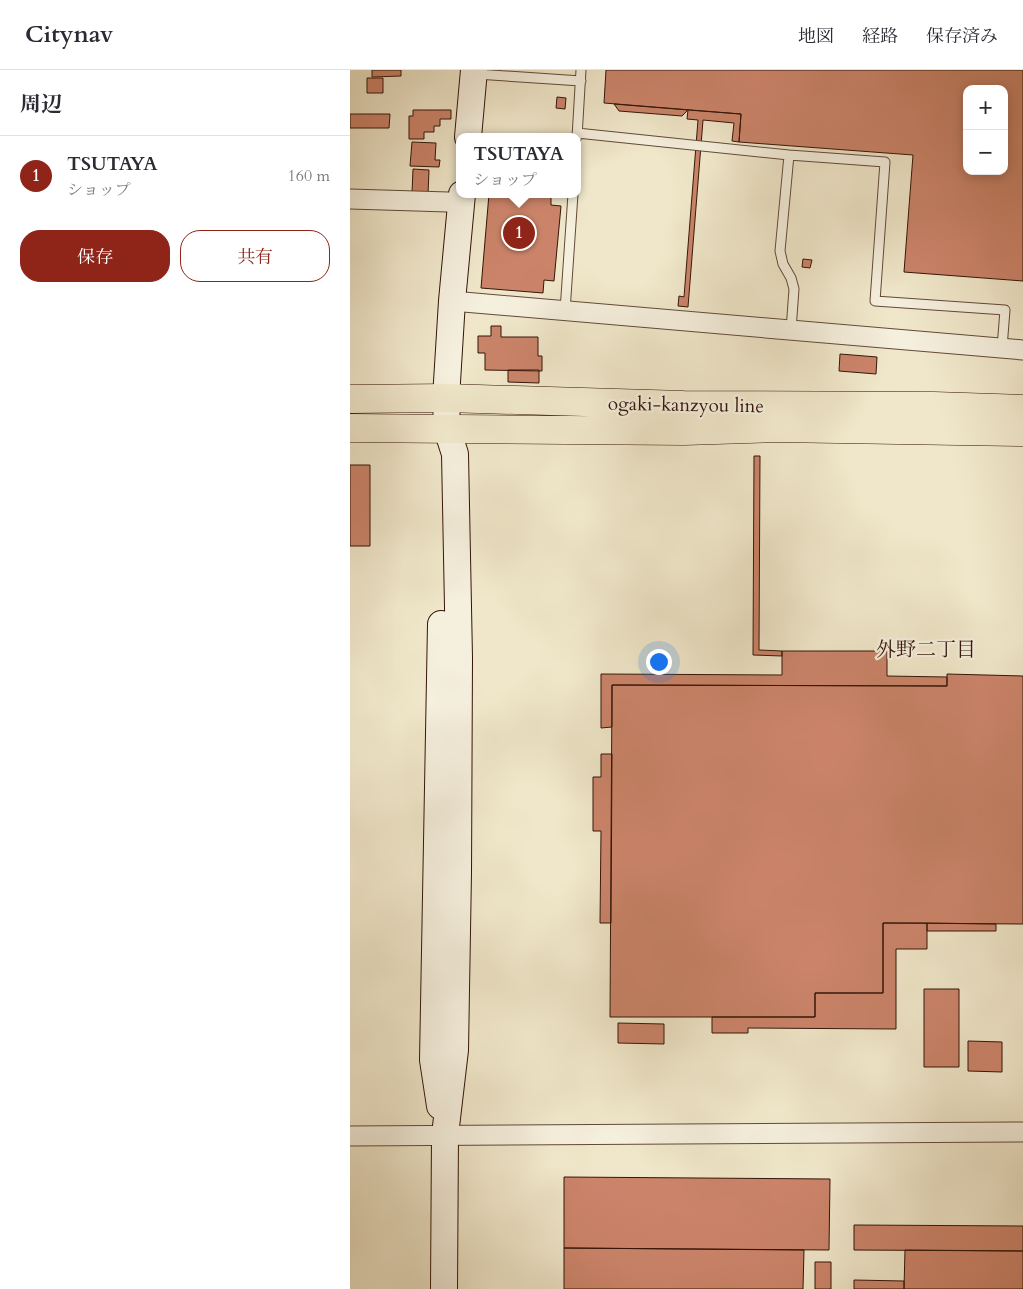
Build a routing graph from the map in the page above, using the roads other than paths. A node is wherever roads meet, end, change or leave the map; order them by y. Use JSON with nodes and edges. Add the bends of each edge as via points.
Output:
{"nodes":[{"id":1,"x":581,"y":70,"type":"edge"},
{"id":2,"x":473,"y":72,"type":"edge"},
{"id":3,"x":580,"y":81,"type":"junction"},
{"id":4,"x":468,"y":133,"type":"edge"},
{"id":5,"x":577,"y":133,"type":"edge"},
{"id":6,"x":581,"y":135,"type":"edge"},
{"id":7,"x":789,"y":155,"type":"junction"},
{"id":8,"x":573,"y":198,"type":"edge"},
{"id":9,"x":350,"y":199,"type":"edge"},
{"id":10,"x":462,"y":199,"type":"edge"},
{"id":11,"x":452,"y":301,"type":"junction"},
{"id":12,"x":565,"y":311,"type":"junction"},
{"id":13,"x":791,"y":330,"type":"junction"},
{"id":14,"x":1002,"y":348,"type":"junction"},
{"id":15,"x":1023,"y":350,"type":"edge"},
{"id":16,"x":446,"y":398,"type":"junction"},
{"id":17,"x":350,"y":399,"type":"edge"},
{"id":18,"x":1023,"y":409,"type":"edge"},
{"id":19,"x":350,"y":428,"type":"edge"},
{"id":20,"x":447,"y":429,"type":"junction"},
{"id":21,"x":1023,"y":432,"type":"edge"},
{"id":22,"x":1023,"y":1132,"type":"edge"},
{"id":23,"x":445,"y":1135,"type":"junction"},
{"id":24,"x":350,"y":1136,"type":"edge"},
{"id":25,"x":444,"y":1289,"type":"edge"}],
"edges":[{"from":1,"to":3,"type":"lane"},
{"from":2,"to":3,"type":"lane"},
{"from":2,"to":4,"type":"street"},
{"from":3,"to":5,"type":"lane"},
{"from":6,"to":7,"type":"lane"},
{"from":7,"to":13,"type":"lane","via":[[780,251],[794,289]]},
{"from":7,"to":14,"type":"lane","via":[[885,162],[875,301],[1005,310]]},
{"from":8,"to":12,"type":"lane"},
{"from":9,"to":10,"type":"street","via":[[448,202]]},
{"from":10,"to":11,"type":"street"},
{"from":11,"to":12,"type":"street"},
{"from":11,"to":16,"type":"street"},
{"from":12,"to":13,"type":"street"},
{"from":13,"to":14,"type":"street"},
{"from":14,"to":15,"type":"street"},
{"from":16,"to":17,"type":"main road","name":"ogaki-kanzyou line"},
{"from":16,"to":18,"type":"main road","name":"ogaki-kanzyou line"},
{"from":16,"to":20,"type":"street"},
{"from":19,"to":20,"type":"main road","name":"ogaki-kanzyou line"},
{"from":20,"to":21,"type":"main road","name":"ogaki-kanzyou line","via":[[684,431],[777,428]]},
{"from":20,"to":23,"type":"street","via":[[454,454],[459,668],[455,1050]]},
{"from":22,"to":23,"type":"street"},
{"from":23,"to":24,"type":"street"},
{"from":23,"to":25,"type":"street"}]}
